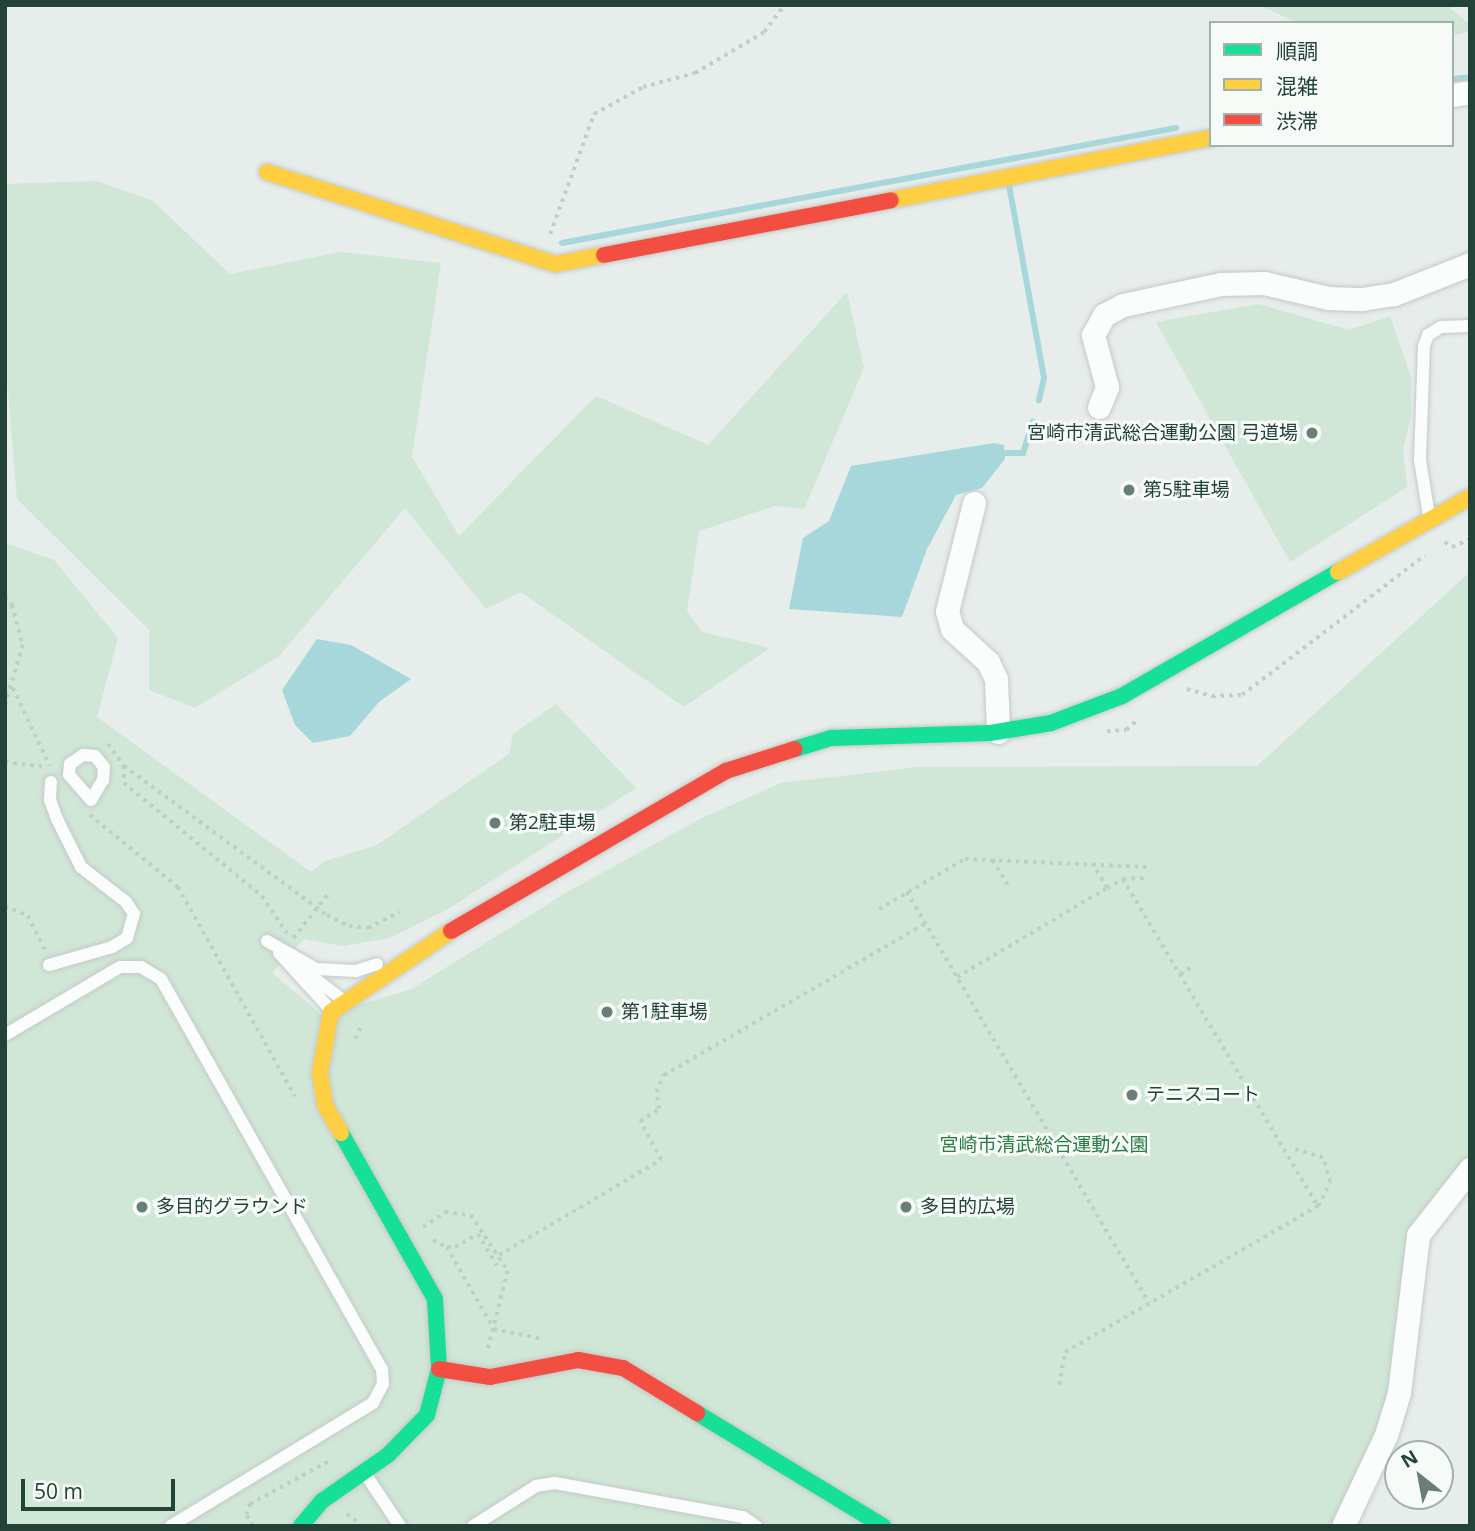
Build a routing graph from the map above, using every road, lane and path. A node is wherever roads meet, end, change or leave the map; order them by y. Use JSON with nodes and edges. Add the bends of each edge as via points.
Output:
{"nodes":[{"id":1,"x":783,"y":5,"type":"edge"},
{"id":2,"x":1209,"y":138,"type":"edge"},
{"id":3,"x":267,"y":172,"type":"dead end"},
{"id":4,"x":541,"y":262,"type":"junction"},
{"id":5,"x":1470,"y":264,"type":"edge"},
{"id":6,"x":1470,"y":326,"type":"edge"},
{"id":7,"x":1098,"y":407,"type":"dead end"},
{"id":8,"x":1470,"y":498,"type":"edge"},
{"id":9,"x":974,"y":502,"type":"dead end"},
{"id":10,"x":1434,"y":526,"type":"junction"},
{"id":11,"x":1470,"y":539,"type":"edge"},
{"id":12,"x":1444,"y":541,"type":"junction"},
{"id":13,"x":5,"y":597,"type":"edge"},
{"id":14,"x":1191,"y":682,"type":"dead end"},
{"id":15,"x":13,"y":688,"type":"junction"},
{"id":16,"x":5,"y":706,"type":"edge"},
{"id":17,"x":1141,"y":711,"type":"dead end"},
{"id":18,"x":998,"y":732,"type":"junction"},
{"id":19,"x":1104,"y":732,"type":"dead end"},
{"id":20,"x":102,"y":739,"type":"dead end"},
{"id":21,"x":58,"y":758,"type":"dead end"},
{"id":22,"x":5,"y":762,"type":"edge"},
{"id":23,"x":124,"y":766,"type":"junction"},
{"id":24,"x":51,"y":768,"type":"junction"},
{"id":25,"x":51,"y":782,"type":"joint"},
{"id":26,"x":87,"y":804,"type":"dead end"},
{"id":27,"x":993,"y":860,"type":"junction"},
{"id":28,"x":1092,"y":864,"type":"junction"},
{"id":29,"x":1147,"y":867,"type":"dead end"},
{"id":30,"x":1124,"y":878,"type":"junction"},
{"id":31,"x":1144,"y":878,"type":"dead end"},
{"id":32,"x":178,"y":887,"type":"dead end"},
{"id":33,"x":1010,"y":888,"type":"dead end"},
{"id":34,"x":1107,"y":888,"type":"junction"},
{"id":35,"x":907,"y":892,"type":"junction"},
{"id":36,"x":329,"y":893,"type":"dead end"},
{"id":37,"x":5,"y":906,"type":"edge"},
{"id":38,"x":318,"y":907,"type":"junction"},
{"id":39,"x":879,"y":909,"type":"dead end"},
{"id":40,"x":399,"y":912,"type":"dead end"},
{"id":41,"x":925,"y":924,"type":"junction"},
{"id":42,"x":267,"y":941,"type":"junction"},
{"id":43,"x":417,"y":951,"type":"junction"},
{"id":44,"x":49,"y":965,"type":"joint"},
{"id":45,"x":1194,"y":966,"type":"dead end"},
{"id":46,"x":1180,"y":974,"type":"junction"},
{"id":47,"x":957,"y":977,"type":"junction"},
{"id":48,"x":346,"y":1002,"type":"junction"},
{"id":49,"x":331,"y":1012,"type":"junction"},
{"id":50,"x":366,"y":1018,"type":"dead end"},
{"id":51,"x":5,"y":1035,"type":"edge"},
{"id":52,"x":352,"y":1047,"type":"dead end"},
{"id":53,"x":1291,"y":1148,"type":"dead end"},
{"id":54,"x":1470,"y":1169,"type":"edge"},
{"id":55,"x":1318,"y":1206,"type":"junction"},
{"id":56,"x":428,"y":1222,"type":"dead end"},
{"id":57,"x":424,"y":1235,"type":"dead end"},
{"id":58,"x":447,"y":1247,"type":"junction"},
{"id":59,"x":499,"y":1255,"type":"junction"},
{"id":60,"x":497,"y":1266,"type":"dead end"},
{"id":61,"x":1149,"y":1303,"type":"junction"},
{"id":62,"x":494,"y":1329,"type":"junction"},
{"id":63,"x":530,"y":1346,"type":"dead end"},
{"id":64,"x":497,"y":1353,"type":"dead end"},
{"id":65,"x":439,"y":1369,"type":"junction"},
{"id":66,"x":1059,"y":1385,"type":"dead end"},
{"id":67,"x":287,"y":1455,"type":"junction"},
{"id":68,"x":364,"y":1471,"type":"junction"},
{"id":69,"x":322,"y":1501,"type":"junction"},
{"id":70,"x":171,"y":1526,"type":"edge"},
{"id":71,"x":301,"y":1526,"type":"edge"},
{"id":72,"x":400,"y":1526,"type":"edge"},
{"id":73,"x":473,"y":1526,"type":"edge"},
{"id":74,"x":756,"y":1526,"type":"edge"},
{"id":75,"x":883,"y":1526,"type":"edge"},
{"id":76,"x":1343,"y":1526,"type":"edge"}],
"edges":[{"from":1,"to":4,"type":"path","via":[[764,32],[695,73],[643,87],[594,114]]},
{"from":2,"to":4,"type":"street","via":[[612,256]]},
{"from":3,"to":4,"type":"street"},
{"from":5,"to":7,"type":"street","via":[[1394,294],[1362,299],[1328,298],[1264,283],[1221,284],[1123,305],[1104,315],[1093,335],[1107,387]]},
{"from":6,"to":10,"type":"lane","via":[[1441,327],[1428,335],[1424,346],[1420,460]]},
{"from":8,"to":10,"type":"street"},
{"from":9,"to":18,"type":"street","via":[[947,611],[952,629],[988,662],[996,679]]},
{"from":10,"to":12,"type":"path"},
{"from":10,"to":18,"type":"street","via":[[1122,696],[1051,723]]},
{"from":11,"to":12,"type":"path","via":[[1452,547]]},
{"from":12,"to":14,"type":"path","via":[[1242,695],[1212,696],[1182,687]]},
{"from":13,"to":15,"type":"path","via":[[12,605],[23,645]]},
{"from":15,"to":16,"type":"path"},
{"from":15,"to":24,"type":"path"},
{"from":17,"to":19,"type":"path","via":[[1126,730]]},
{"from":18,"to":43,"type":"street","via":[[831,738],[726,771]]},
{"from":20,"to":23,"type":"path","via":[[115,749]]},
{"from":21,"to":24,"type":"path"},
{"from":22,"to":24,"type":"path"},
{"from":23,"to":38,"type":"path"},
{"from":23,"to":38,"type":"path","via":[[124,783],[262,896],[291,939]]},
{"from":24,"to":25,"type":"path"},
{"from":25,"to":44,"type":"lane","via":[[50,800],[74,856],[81,867],[127,902],[134,914],[127,938],[112,947]]},
{"from":26,"to":32,"type":"path"},
{"from":27,"to":28,"type":"path"},
{"from":27,"to":33,"type":"path"},
{"from":27,"to":35,"type":"path","via":[[965,859]]},
{"from":28,"to":29,"type":"path"},
{"from":28,"to":34,"type":"path"},
{"from":30,"to":31,"type":"path"},
{"from":30,"to":34,"type":"path"},
{"from":30,"to":46,"type":"path"},
{"from":34,"to":47,"type":"path"},
{"from":35,"to":39,"type":"path"},
{"from":35,"to":41,"type":"path"},
{"from":36,"to":38,"type":"path"},
{"from":37,"to":44,"type":"path","via":[[28,916],[41,934]]},
{"from":38,"to":40,"type":"path","via":[[349,926],[368,928]]},
{"from":41,"to":47,"type":"path"},
{"from":41,"to":59,"type":"path","via":[[664,1075],[656,1092],[659,1109],[640,1121],[661,1160]]},
{"from":42,"to":43,"type":"lane","via":[[317,969],[356,971]]},
{"from":42,"to":48,"type":"lane"},
{"from":42,"to":49,"type":"lane","via":[[326,999]]},
{"from":43,"to":48,"type":"street"},
{"from":45,"to":46,"type":"path"},
{"from":46,"to":55,"type":"path"},
{"from":47,"to":61,"type":"path"},
{"from":48,"to":49,"type":"street"},
{"from":49,"to":65,"type":"street","via":[[320,1073],[325,1105],[435,1299]]},
{"from":50,"to":52,"type":"path"},
{"from":51,"to":67,"type":"lane","via":[[120,967],[141,967],[161,979],[382,1369],[383,1384],[373,1403]]},
{"from":53,"to":55,"type":"path","via":[[1323,1158],[1330,1182]]},
{"from":54,"to":76,"type":"street","via":[[1418,1235],[1399,1393],[1386,1435]]},
{"from":55,"to":61,"type":"path"},
{"from":56,"to":59,"type":"path","via":[[445,1212],[471,1215]]},
{"from":57,"to":58,"type":"path"},
{"from":58,"to":60,"type":"path","via":[[478,1234]]},
{"from":58,"to":62,"type":"path"},
{"from":59,"to":62,"type":"path","via":[[508,1282]]},
{"from":61,"to":66,"type":"path","via":[[1065,1352]]},
{"from":62,"to":63,"type":"path","via":[[543,1340]]},
{"from":62,"to":64,"type":"path","via":[[487,1353]]},
{"from":65,"to":68,"type":"street","via":[[427,1415]]},
{"from":65,"to":75,"type":"street","via":[[490,1377],[578,1360],[622,1368]]},
{"from":67,"to":69,"type":"path"},
{"from":67,"to":70,"type":"lane"},
{"from":68,"to":69,"type":"street"},
{"from":68,"to":72,"type":"lane"},
{"from":69,"to":71,"type":"street"},
{"from":73,"to":74,"type":"lane","via":[[536,1486],[555,1483],[743,1517]]}]}
